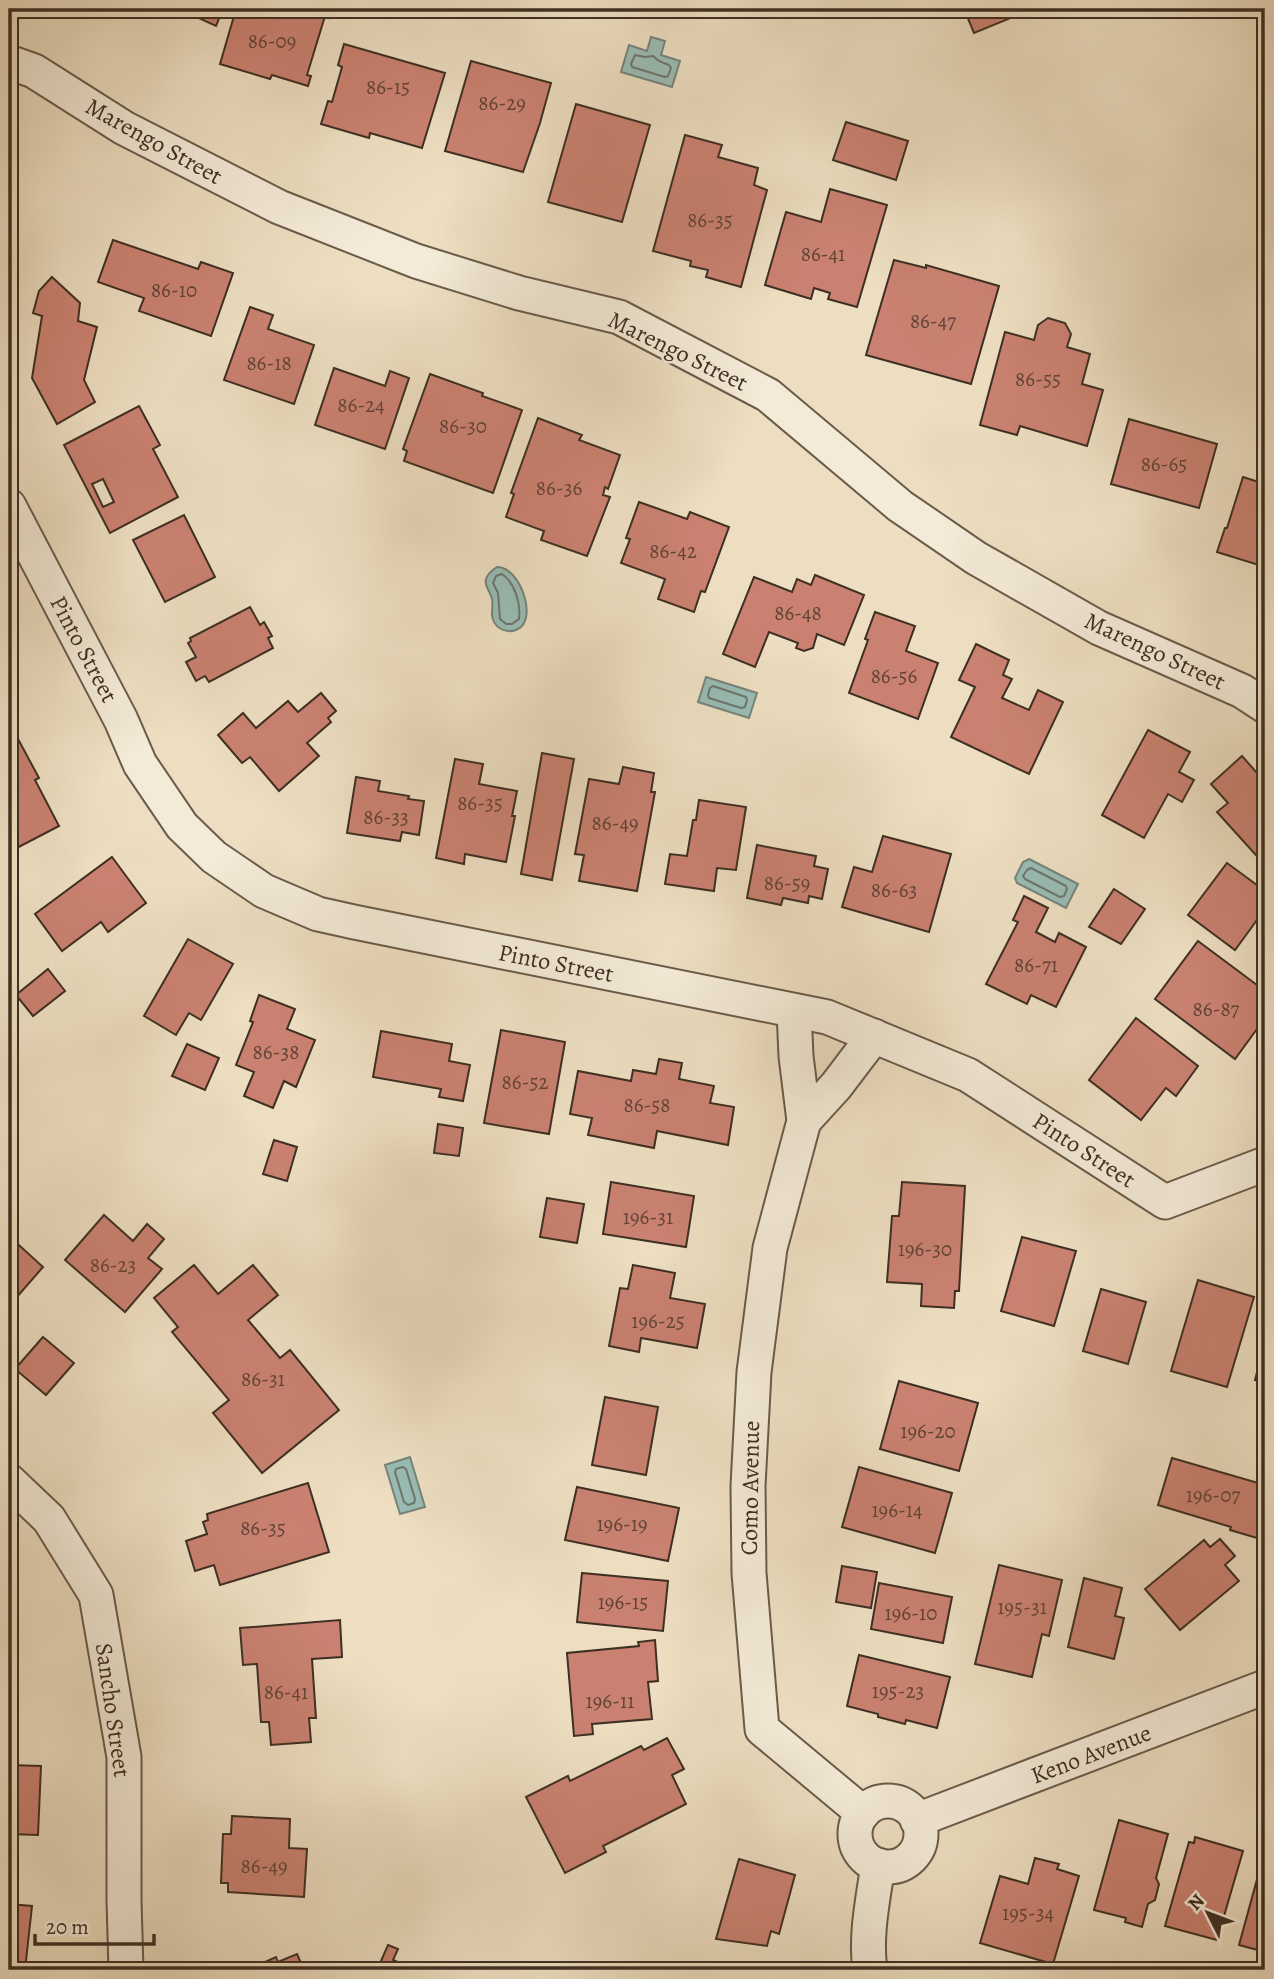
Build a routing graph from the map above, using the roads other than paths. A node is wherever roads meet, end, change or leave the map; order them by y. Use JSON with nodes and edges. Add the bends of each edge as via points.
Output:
{"nodes":[{"id":1,"x":9,"y":62,"type":"edge"},
{"id":2,"x":9,"y":506,"type":"edge"},
{"id":3,"x":1265,"y":706,"type":"edge"},
{"id":4,"x":794,"y":1011,"type":"junction"},
{"id":5,"x":874,"y":1036,"type":"junction"},
{"id":6,"x":804,"y":1121,"type":"junction"},
{"id":7,"x":1265,"y":1164,"type":"edge"},
{"id":8,"x":9,"y":1481,"type":"edge"},
{"id":9,"x":1265,"y":1687,"type":"edge"},
{"id":10,"x":863,"y":1814,"type":"junction"},
{"id":11,"x":917,"y":1820,"type":"junction"},
{"id":12,"x":878,"y":1865,"type":"junction"},
{"id":13,"x":126,"y":1970,"type":"edge"},
{"id":14,"x":870,"y":1970,"type":"edge"}],
"edges":[{"from":1,"to":3,"type":"street","name":"Marengo Street","via":[[34,71],[124,128],[279,207],[416,261],[619,317],[768,395],[900,506],[976,558],[1099,628],[1242,691]]},
{"from":2,"to":4,"type":"street","name":"Pinto Street","via":[[140,764],[182,826],[214,857],[264,891],[318,914]]},
{"from":4,"to":5,"type":"street","name":"Pinto Street","via":[[827,1017]]},
{"from":4,"to":6,"type":"street","name":"Como Avenue"},
{"from":5,"to":6,"type":"street","name":"Como Avenue"},
{"from":5,"to":7,"type":"street","name":"Pinto Street","via":[[968,1075],[1165,1202]]},
{"from":6,"to":10,"type":"street","name":"Como Avenue","via":[[771,1248],[754,1372],[749,1573],[762,1729]]},
{"from":8,"to":13,"type":"street","name":"Sancho Street","via":[[49,1519],[96,1595],[124,1757]]},
{"from":9,"to":11,"type":"street","name":"Keno Avenue"},
{"from":10,"to":11,"type":"street","via":[[887,1801],[899,1803]]},
{"from":10,"to":12,"type":"street","via":[[856,1841],[860,1852]]},
{"from":11,"to":12,"type":"street","via":[[921,1831],[915,1853],[901,1865]]},
{"from":12,"to":14,"type":"street"}]}
